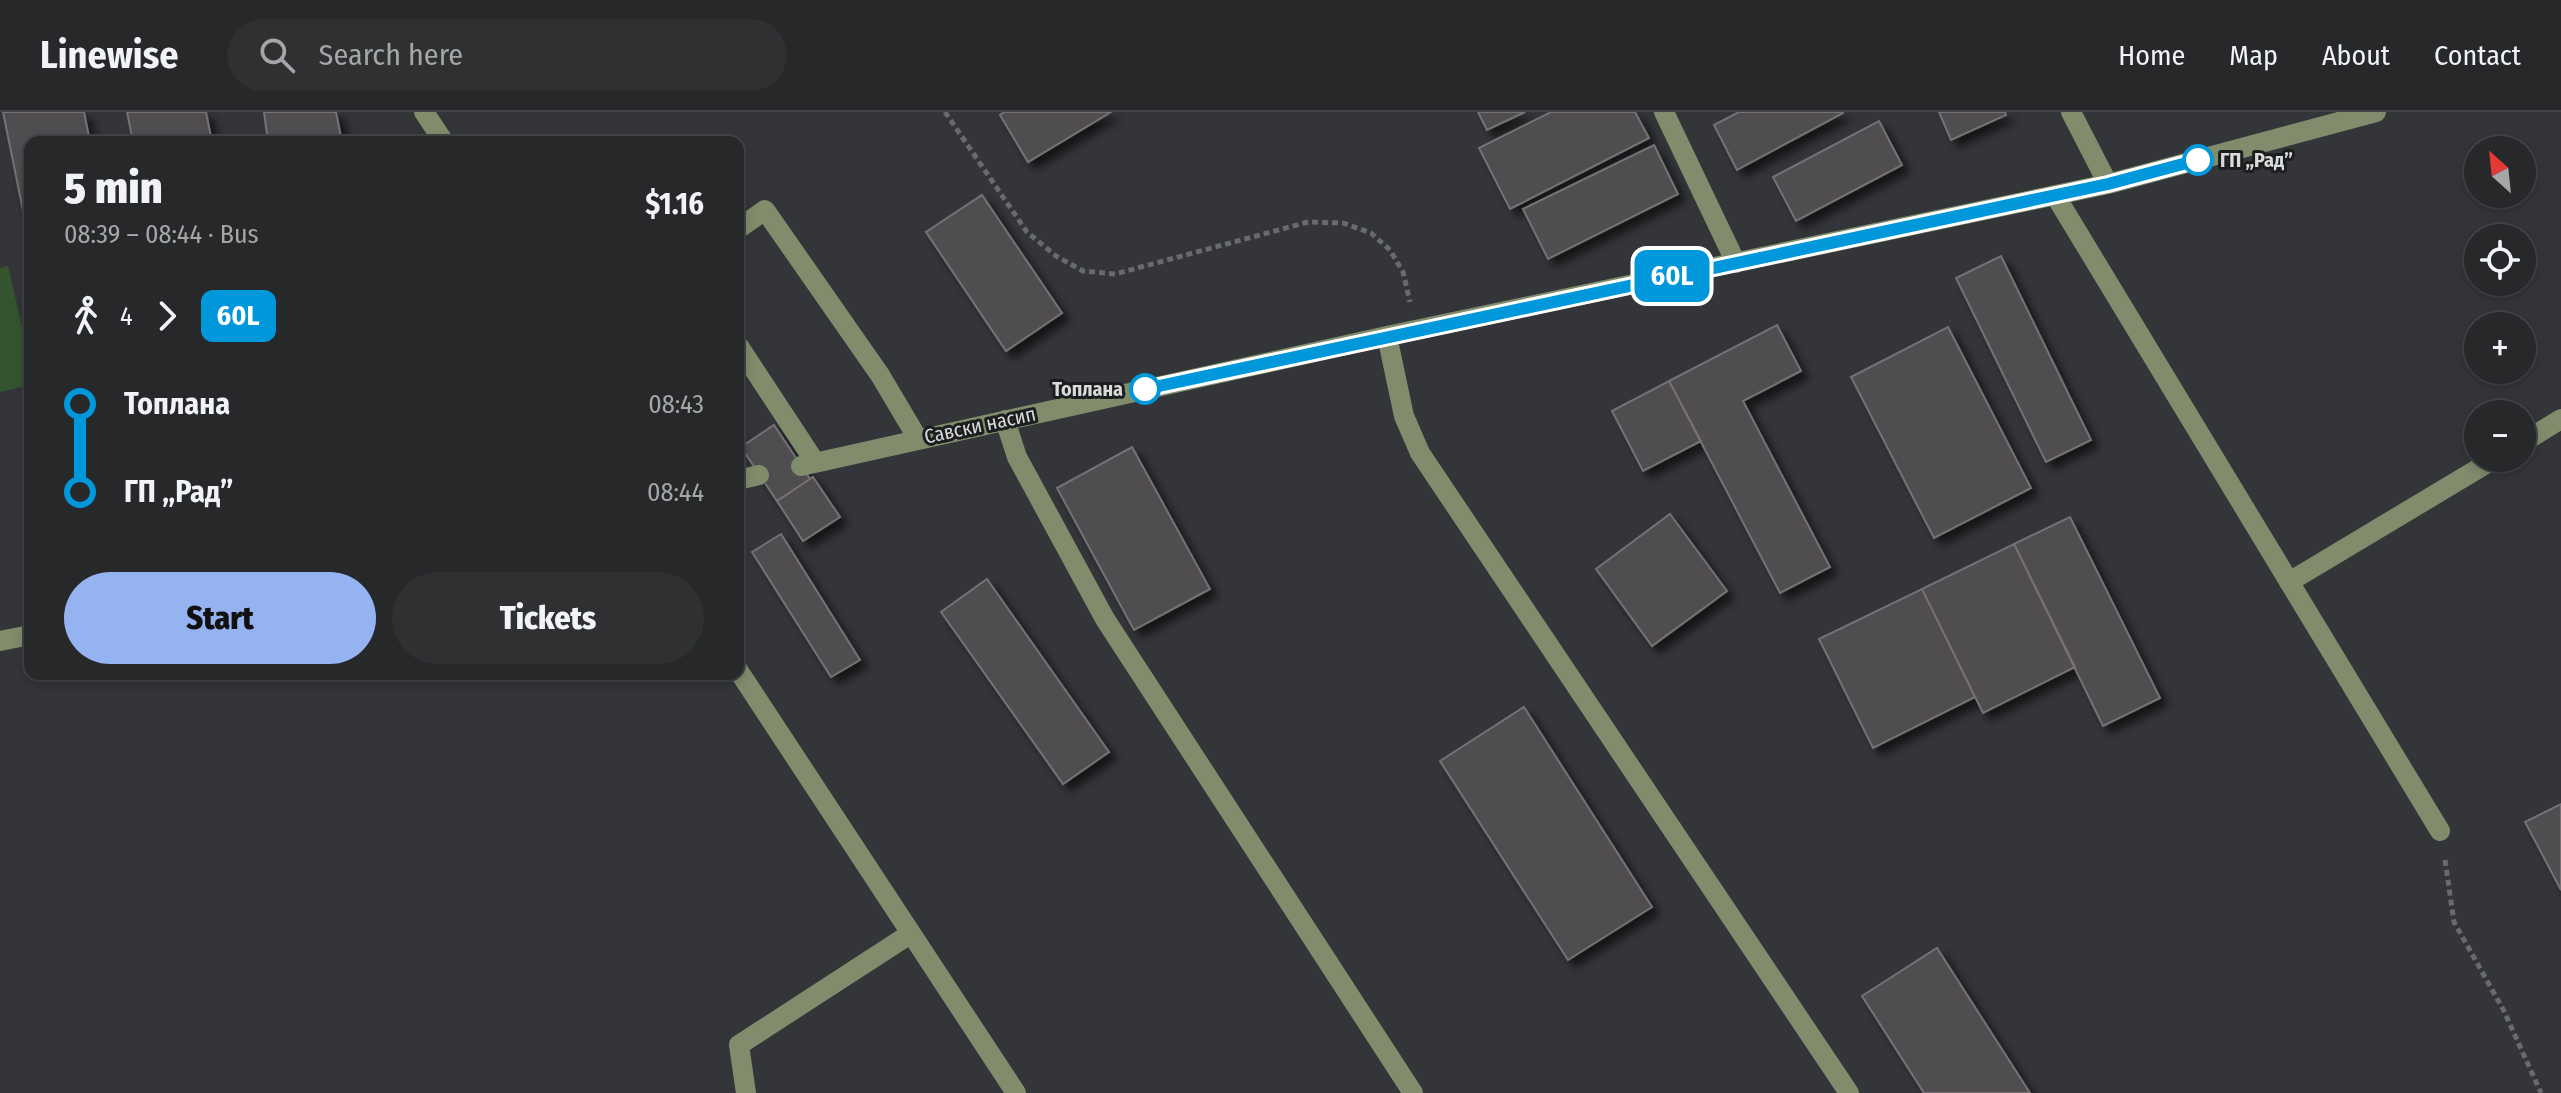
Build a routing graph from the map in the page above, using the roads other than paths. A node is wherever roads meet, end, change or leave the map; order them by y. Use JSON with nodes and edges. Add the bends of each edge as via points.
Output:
{"nodes":[{"id":1,"x":424,"y":112,"type":"edge"},
{"id":2,"x":1664,"y":112,"type":"edge"},
{"id":3,"x":2071,"y":112,"type":"edge"},
{"id":4,"x":2376,"y":112,"type":"edge"},
{"id":5,"x":440,"y":136,"type":"edge"},
{"id":6,"x":2108,"y":184,"type":"junction"},
{"id":7,"x":2055,"y":195,"type":"junction"},
{"id":8,"x":744,"y":225,"type":"edge"},
{"id":9,"x":1736,"y":263,"type":"junction"},
{"id":10,"x":1387,"y":336,"type":"junction"},
{"id":11,"x":744,"y":355,"type":"edge"},
{"id":12,"x":2561,"y":419,"type":"edge"},
{"id":13,"x":1005,"y":420,"type":"junction"},
{"id":14,"x":2536,"y":434,"type":"edge"},
{"id":15,"x":918,"y":439,"type":"junction"},
{"id":16,"x":2473,"y":472,"type":"edge"},
{"id":17,"x":759,"y":475,"type":"tunnel mouth"},
{"id":18,"x":744,"y":479,"type":"edge"},
{"id":19,"x":2289,"y":582,"type":"junction"},
{"id":20,"x":24,"y":636,"type":"edge"},
{"id":21,"x":0,"y":641,"type":"edge"},
{"id":22,"x":744,"y":679,"type":"edge"},
{"id":23,"x":2440,"y":831,"type":"road end"},
{"id":24,"x":910,"y":934,"type":"junction"},
{"id":25,"x":746,"y":1093,"type":"edge"},
{"id":26,"x":1016,"y":1093,"type":"edge"},
{"id":27,"x":1413,"y":1093,"type":"edge"},
{"id":28,"x":1849,"y":1093,"type":"edge"}],
"edges":[{"from":1,"to":5,"type":"street"},
{"from":2,"to":9,"type":"street"},
{"from":3,"to":6,"type":"street"},
{"from":4,"to":6,"type":"street","name":"Савски насип"},
{"from":6,"to":7,"type":"street","name":"Савски насип"},
{"from":7,"to":9,"type":"street","name":"Савски насип"},
{"from":7,"to":19,"type":"street"},
{"from":8,"to":15,"type":"street","via":[[765,210]]},
{"from":9,"to":10,"type":"street","name":"Савски насип"},
{"from":10,"to":13,"type":"street","name":"Савски насип"},
{"from":10,"to":28,"type":"street","via":[[1404,416],[1420,453]]},
{"from":11,"to":15,"type":"street","name":"Савски насип","via":[[808,464]]},
{"from":12,"to":14,"type":"street"},
{"from":13,"to":15,"type":"street","name":"Савски насип"},
{"from":13,"to":27,"type":"street","via":[[1017,457],[1105,619]]},
{"from":16,"to":19,"type":"street"},
{"from":17,"to":18,"type":"street"},
{"from":19,"to":23,"type":"street"},
{"from":20,"to":21,"type":"street"},
{"from":22,"to":24,"type":"street"},
{"from":24,"to":25,"type":"street","via":[[739,1045]]},
{"from":24,"to":26,"type":"street"}]}
